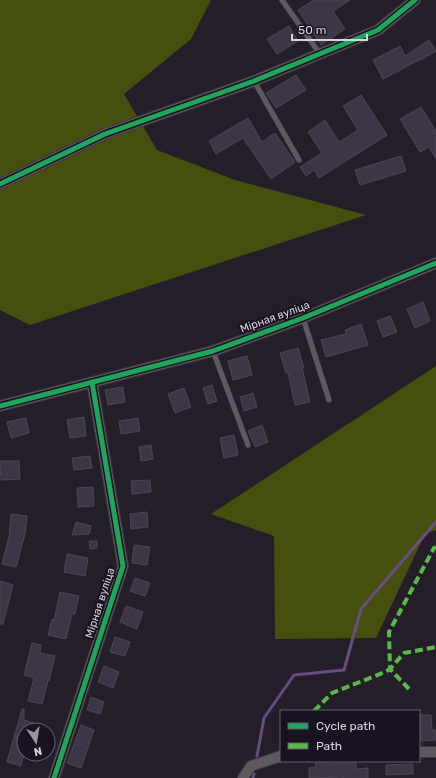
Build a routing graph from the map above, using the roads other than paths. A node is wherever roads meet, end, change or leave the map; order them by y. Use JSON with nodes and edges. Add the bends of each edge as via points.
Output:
{"nodes":[{"id":1,"x":282,"y":0,"type":"edge"},
{"id":2,"x":415,"y":0,"type":"edge"},
{"id":3,"x":320,"y":54,"type":"junction"},
{"id":4,"x":254,"y":81,"type":"junction"},
{"id":5,"x":299,"y":160,"type":"dead end"},
{"id":6,"x":0,"y":184,"type":"edge"},
{"id":7,"x":436,"y":263,"type":"edge"},
{"id":8,"x":303,"y":318,"type":"junction"},
{"id":9,"x":213,"y":351,"type":"junction"},
{"id":10,"x":92,"y":382,"type":"junction"},
{"id":11,"x":329,"y":400,"type":"dead end"},
{"id":12,"x":0,"y":406,"type":"edge"},
{"id":13,"x":248,"y":445,"type":"dead end"},
{"id":14,"x":420,"y":752,"type":"edge"},
{"id":15,"x":436,"y":752,"type":"edge"},
{"id":16,"x":280,"y":756,"type":"edge"},
{"id":17,"x":54,"y":778,"type":"edge"},
{"id":18,"x":243,"y":778,"type":"edge"}],
"edges":[{"from":1,"to":3,"type":"lane"},
{"from":2,"to":3,"type":"street","via":[[378,30]]},
{"from":3,"to":4,"type":"street"},
{"from":4,"to":5,"type":"lane"},
{"from":4,"to":6,"type":"street","via":[[105,134]]},
{"from":7,"to":8,"type":"street","name":"Мірная вуліца"},
{"from":8,"to":9,"type":"street","name":"Мірная вуліца"},
{"from":8,"to":11,"type":"lane"},
{"from":9,"to":10,"type":"street","name":"Мірная вуліца"},
{"from":9,"to":13,"type":"lane"},
{"from":10,"to":12,"type":"street","name":"Мірная вуліца"},
{"from":10,"to":17,"type":"street","name":"Мірная вуліца","via":[[123,566]]},
{"from":14,"to":15,"type":"street"},
{"from":16,"to":18,"type":"street","via":[[251,766]]}]}
